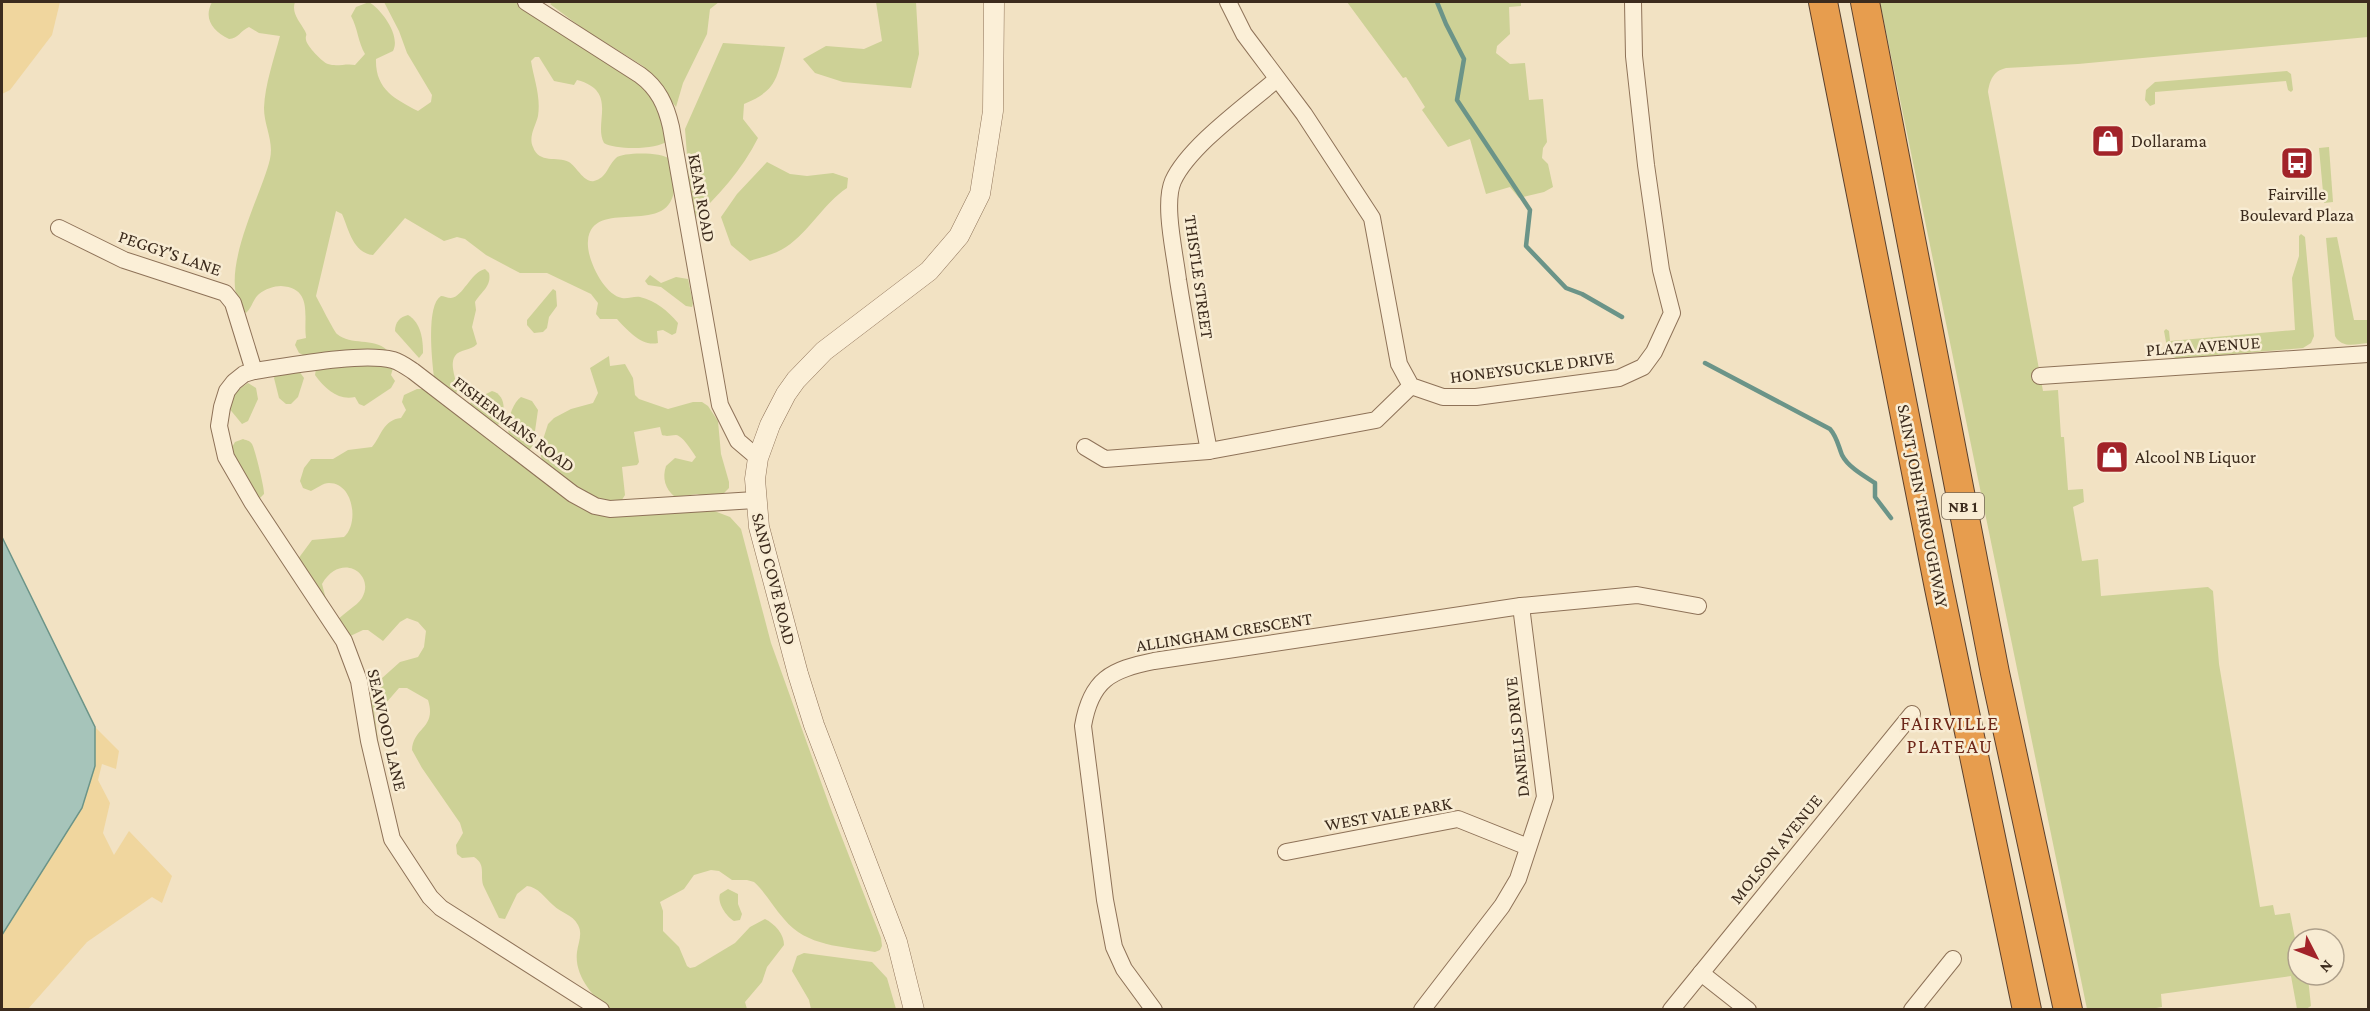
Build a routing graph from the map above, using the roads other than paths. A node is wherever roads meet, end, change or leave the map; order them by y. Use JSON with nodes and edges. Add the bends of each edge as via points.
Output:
{"nodes":[{"id":1,"x":526,"y":2,"type":"edge"},
{"id":2,"x":994,"y":2,"type":"edge"},
{"id":3,"x":1228,"y":2,"type":"edge"},
{"id":4,"x":1633,"y":2,"type":"edge"},
{"id":5,"x":1823,"y":2,"type":"edge"},
{"id":6,"x":1865,"y":2,"type":"edge"},
{"id":7,"x":1277,"y":79,"type":"junction"},
{"id":8,"x":59,"y":228,"type":"dead end"},
{"id":9,"x":2368,"y":354,"type":"edge"},
{"id":10,"x":254,"y":371,"type":"junction"},
{"id":11,"x":2040,"y":376,"type":"dead end"},
{"id":12,"x":1411,"y":386,"type":"junction"},
{"id":13,"x":1085,"y":447,"type":"dead end"},
{"id":14,"x":1209,"y":451,"type":"junction"},
{"id":15,"x":758,"y":458,"type":"junction"},
{"id":16,"x":755,"y":500,"type":"junction"},
{"id":17,"x":1521,"y":606,"type":"junction"},
{"id":18,"x":1698,"y":606,"type":"dead end"},
{"id":19,"x":1912,"y":714,"type":"dead end"},
{"id":20,"x":1528,"y":847,"type":"junction"},
{"id":21,"x":1286,"y":852,"type":"dead end"},
{"id":22,"x":2003,"y":902,"type":"junction"},
{"id":23,"x":1953,"y":959,"type":"dead end"},
{"id":24,"x":1701,"y":973,"type":"junction"},
{"id":25,"x":601,"y":1010,"type":"edge"},
{"id":26,"x":914,"y":1010,"type":"edge"},
{"id":27,"x":1154,"y":1010,"type":"edge"},
{"id":28,"x":1422,"y":1010,"type":"edge"},
{"id":29,"x":1671,"y":1010,"type":"edge"},
{"id":30,"x":1748,"y":1010,"type":"edge"},
{"id":31,"x":1912,"y":1010,"type":"edge"},
{"id":32,"x":2017,"y":1010,"type":"edge"},
{"id":33,"x":2027,"y":1010,"type":"edge"},
{"id":34,"x":2068,"y":1010,"type":"edge"}],
"edges":[{"from":1,"to":15,"type":"street","name":"KEAN ROAD","via":[[647,80],[662,99],[671,127],[719,399],[738,441]]},
{"from":2,"to":15,"type":"street","name":"SAND COVE ROAD","via":[[993,111],[980,194],[959,236],[929,271],[824,351],[796,380],[778,409]]},
{"from":3,"to":7,"type":"street","via":[[1244,34]]},
{"from":4,"to":12,"type":"street","name":"HONEYSUCKLE DRIVE","via":[[1634,56],[1646,165],[1671,313],[1654,352],[1643,367],[1619,378],[1476,397],[1443,397]]},
{"from":5,"to":22,"type":"highway","name":"SAINT JOHN THROUGHWAY","number":"NB 1"},
{"from":6,"to":34,"type":"highway","number":"NB 1","via":[[1995,673]]},
{"from":7,"to":12,"type":"street","via":[[1372,218],[1398,364]]},
{"from":7,"to":14,"type":"street","name":"THISTLE STREET","via":[[1191,152],[1173,182],[1169,210],[1173,244]]},
{"from":8,"to":10,"type":"street","name":"PEGGY'S LANE","via":[[124,260],[225,293],[233,303]]},
{"from":9,"to":11,"type":"street","name":"PLAZA AVENUE"},
{"from":10,"to":16,"type":"street","name":"FISHERMANS ROAD","via":[[352,359],[396,361],[573,494],[602,508]]},
{"from":10,"to":25,"type":"street","name":"SEAWOOD LANE","via":[[244,374],[227,391],[219,426],[225,457],[344,641],[359,681],[392,839],[441,908]]},
{"from":12,"to":14,"type":"street","via":[[1376,420]]},
{"from":13,"to":14,"type":"street","via":[[1105,459]]},
{"from":15,"to":16,"type":"street","name":"SAND COVE ROAD"},
{"from":16,"to":26,"type":"street","name":"SAND COVE ROAD","via":[[761,537],[805,698],[897,942]]},
{"from":17,"to":18,"type":"street","name":"ALLINGHAM CRESCENT","via":[[1637,595]]},
{"from":17,"to":20,"type":"street","name":"DANELLS DRIVE","via":[[1545,797]]},
{"from":17,"to":27,"type":"street","name":"ALLINGHAM CRESCENT","via":[[1154,661],[1125,667],[1099,686],[1086,704],[1083,726],[1105,900],[1114,947],[1124,969]]},
{"from":19,"to":24,"type":"street","name":"MOLSON AVENUE"},
{"from":20,"to":21,"type":"street","name":"WEST VALE PARK","via":[[1458,819]]},
{"from":20,"to":28,"type":"street","name":"DANELLS DRIVE","via":[[1518,879],[1502,906]]},
{"from":22,"to":32,"type":"highway"},
{"from":22,"to":33,"type":"highway","name":"SAINT JOHN THROUGHWAY","number":"NB 1"},
{"from":23,"to":31,"type":"street"},
{"from":24,"to":29,"type":"street","name":"MOLSON AVENUE"},
{"from":24,"to":30,"type":"street"}]}
